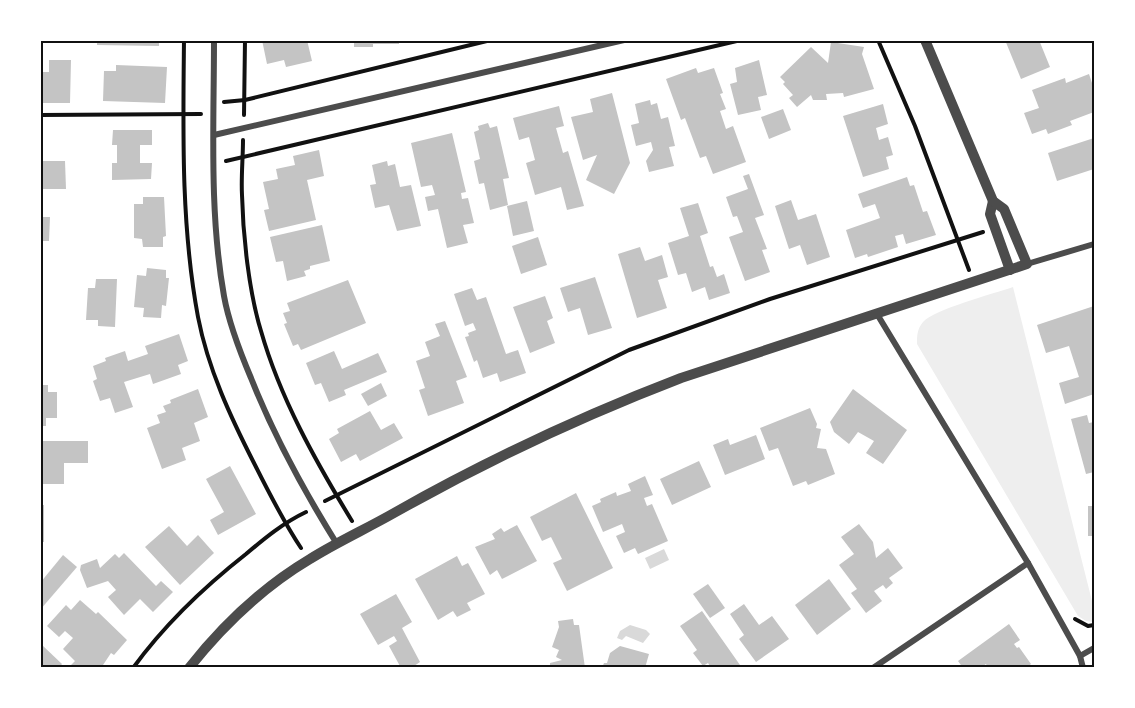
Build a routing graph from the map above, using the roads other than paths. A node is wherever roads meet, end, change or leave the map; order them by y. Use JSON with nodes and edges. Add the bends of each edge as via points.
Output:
{"nodes":[{"id":1,"x":214,"y":40,"type":"edge"},
{"id":2,"x":624,"y":40,"type":"edge"},
{"id":3,"x":926,"y":40,"type":"edge"},
{"id":4,"x":214,"y":135,"type":"junction"},
{"id":5,"x":993,"y":201,"type":"junction"},
{"id":6,"x":1095,"y":244,"type":"edge"},
{"id":7,"x":1027,"y":264,"type":"junction"},
{"id":8,"x":1010,"y":270,"type":"junction"},
{"id":9,"x":878,"y":314,"type":"junction"},
{"id":10,"x":337,"y":544,"type":"junction"},
{"id":11,"x":1028,"y":563,"type":"junction"},
{"id":12,"x":1095,"y":648,"type":"edge"},
{"id":13,"x":1080,"y":656,"type":"junction"},
{"id":14,"x":189,"y":668,"type":"edge"},
{"id":15,"x":873,"y":668,"type":"edge"},
{"id":16,"x":1083,"y":668,"type":"edge"}],
"edges":[{"from":1,"to":4,"type":"street"},
{"from":2,"to":4,"type":"street"},
{"from":3,"to":5,"type":"street"},
{"from":4,"to":10,"type":"street","via":[[216,246],[224,298],[238,348],[263,408]]},
{"from":5,"to":7,"type":"street","via":[[1004,209]]},
{"from":5,"to":8,"type":"street","via":[[990,214]]},
{"from":6,"to":7,"type":"street"},
{"from":7,"to":8,"type":"street"},
{"from":8,"to":9,"type":"street"},
{"from":9,"to":10,"type":"street","via":[[636,395],[467,472]]},
{"from":9,"to":11,"type":"street"},
{"from":10,"to":14,"type":"street","via":[[254,599],[211,640]]},
{"from":11,"to":13,"type":"street"},
{"from":11,"to":15,"type":"street"},
{"from":12,"to":13,"type":"street"},
{"from":13,"to":16,"type":"street"}]}
